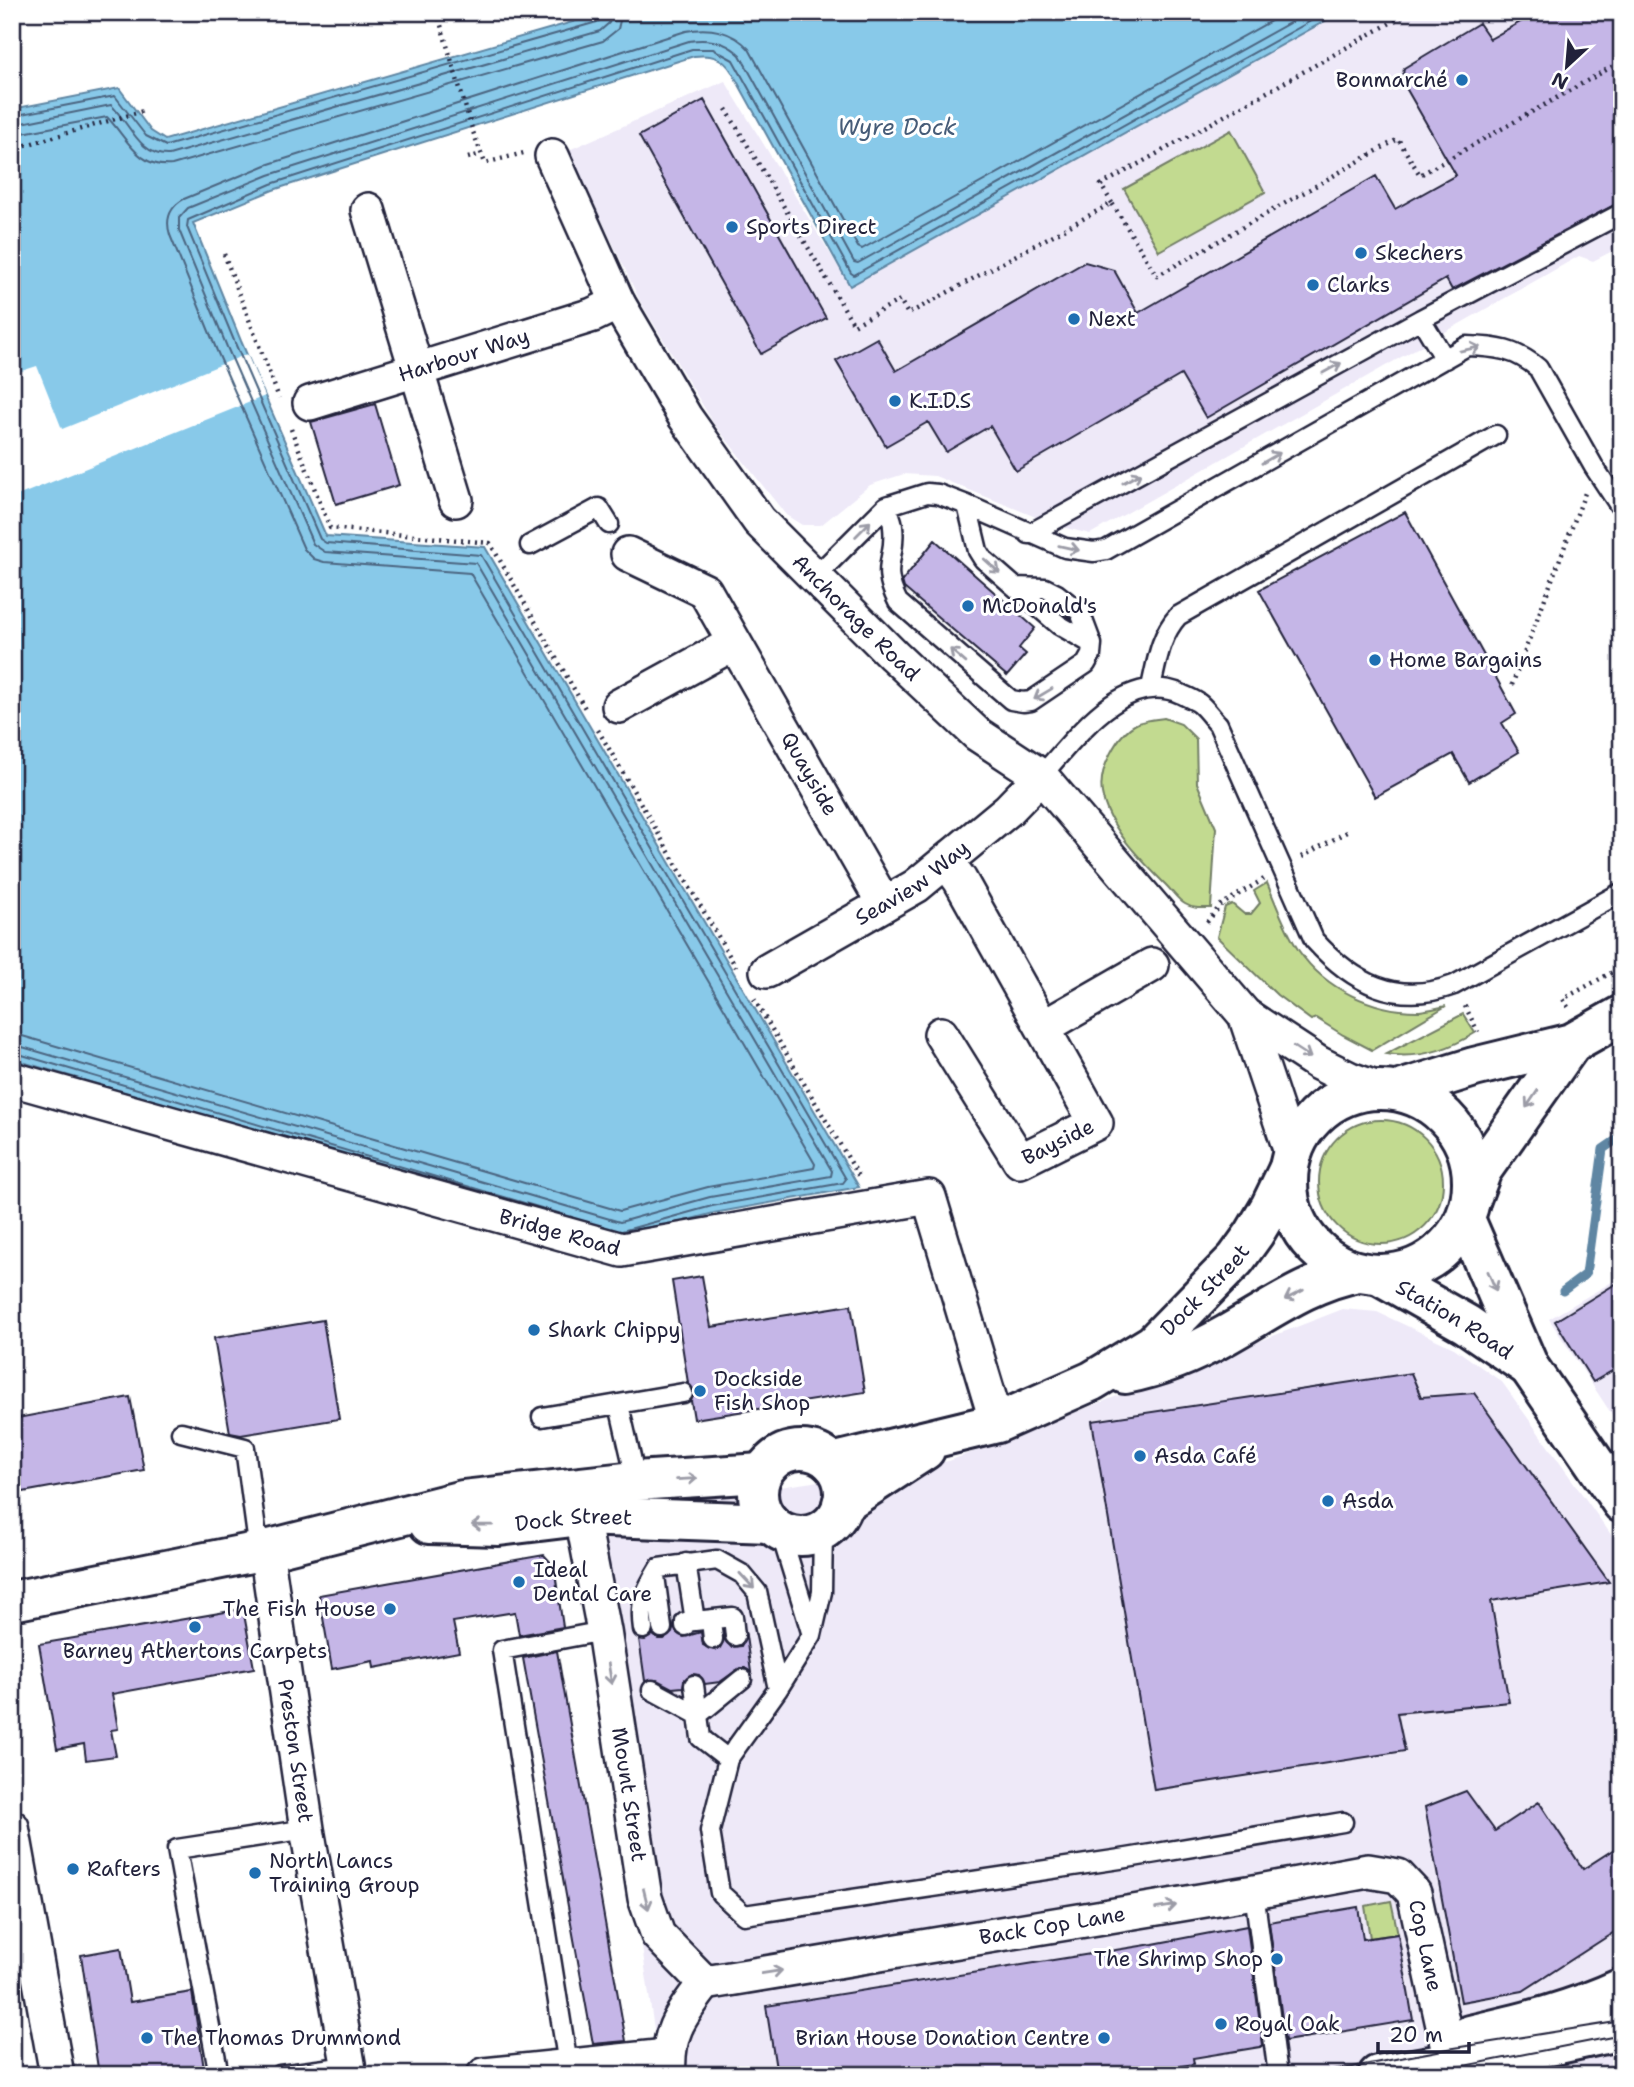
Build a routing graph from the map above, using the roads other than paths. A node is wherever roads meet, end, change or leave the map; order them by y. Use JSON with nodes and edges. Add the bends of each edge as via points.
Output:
{"nodes":[{"id":1,"x":552,"y":156,"type":"road end"},
{"id":2,"x":368,"y":209,"type":"dead end"},
{"id":3,"x":1622,"y":213,"type":"edge"},
{"id":4,"x":618,"y":303,"type":"junction"},
{"id":5,"x":1421,"y":319,"type":"junction"},
{"id":6,"x":1445,"y":359,"type":"junction"},
{"id":7,"x":415,"y":370,"type":"junction"},
{"id":8,"x":293,"y":409,"type":"road end"},
{"id":9,"x":1496,"y":435,"type":"dead end"},
{"id":10,"x":456,"y":500,"type":"dead end"},
{"id":11,"x":967,"y":505,"type":"junction"},
{"id":12,"x":886,"y":506,"type":"junction"},
{"id":13,"x":1620,"y":506,"type":"edge"},
{"id":14,"x":609,"y":524,"type":"dead end"},
{"id":15,"x":1029,"y":534,"type":"junction"},
{"id":16,"x":530,"y":545,"type":"dead end"},
{"id":17,"x":628,"y":554,"type":"dead end"},
{"id":18,"x":815,"y":576,"type":"junction"},
{"id":19,"x":734,"y":643,"type":"junction"},
{"id":20,"x":1150,"y":687,"type":"junction"},
{"id":21,"x":619,"y":706,"type":"dead end"},
{"id":22,"x":1041,"y":776,"type":"junction"},
{"id":23,"x":947,"y":862,"type":"junction"},
{"id":24,"x":1622,"y":892,"type":"edge"},
{"id":25,"x":884,"y":904,"type":"junction"},
{"id":26,"x":1152,"y":965,"type":"dead end"},
{"id":27,"x":753,"y":980,"type":"road end"},
{"id":28,"x":1245,"y":1015,"type":"junction"},
{"id":29,"x":1622,"y":1015,"type":"edge"},
{"id":30,"x":1044,"y":1027,"type":"junction"},
{"id":31,"x":941,"y":1034,"type":"dead end"},
{"id":32,"x":1572,"y":1043,"type":"junction"},
{"id":33,"x":12,"y":1079,"type":"edge"},
{"id":34,"x":1389,"y":1091,"type":"junction"},
{"id":35,"x":1290,"y":1162,"type":"junction"},
{"id":36,"x":1468,"y":1209,"type":"junction"},
{"id":37,"x":1368,"y":1273,"type":"junction"},
{"id":38,"x":1529,"y":1367,"type":"junction"},
{"id":39,"x":1092,"y":1381,"type":"junction"},
{"id":40,"x":682,"y":1393,"type":"dead end"},
{"id":41,"x":619,"y":1405,"type":"junction"},
{"id":42,"x":542,"y":1417,"type":"dead end"},
{"id":43,"x":997,"y":1423,"type":"junction"},
{"id":44,"x":181,"y":1432,"type":"dead end"},
{"id":45,"x":954,"y":1433,"type":"junction"},
{"id":46,"x":832,"y":1463,"type":"junction"},
{"id":47,"x":762,"y":1473,"type":"junction"},
{"id":48,"x":635,"y":1481,"type":"junction"},
{"id":49,"x":579,"y":1501,"type":"junction"},
{"id":50,"x":1622,"y":1503,"type":"edge"},
{"id":51,"x":832,"y":1517,"type":"junction"},
{"id":52,"x":671,"y":1519,"type":"junction"},
{"id":53,"x":775,"y":1527,"type":"junction"},
{"id":54,"x":263,"y":1551,"type":"junction"},
{"id":55,"x":686,"y":1563,"type":"junction"},
{"id":56,"x":654,"y":1576,"type":"junction"},
{"id":57,"x":12,"y":1601,"type":"edge"},
{"id":58,"x":697,"y":1622,"type":"junction"},
{"id":59,"x":662,"y":1628,"type":"dead end"},
{"id":60,"x":643,"y":1629,"type":"dead end"},
{"id":61,"x":604,"y":1631,"type":"junction"},
{"id":62,"x":812,"y":1635,"type":"junction"},
{"id":63,"x":736,"y":1636,"type":"dead end"},
{"id":64,"x":713,"y":1639,"type":"dead end"},
{"id":65,"x":742,"y":1679,"type":"dead end"},
{"id":66,"x":694,"y":1685,"type":"dead end"},
{"id":67,"x":778,"y":1689,"type":"junction"},
{"id":68,"x":652,"y":1690,"type":"dead end"},
{"id":69,"x":698,"y":1716,"type":"junction"},
{"id":70,"x":728,"y":1759,"type":"junction"},
{"id":71,"x":1343,"y":1822,"type":"dead end"},
{"id":72,"x":12,"y":1827,"type":"edge"},
{"id":73,"x":307,"y":1829,"type":"junction"},
{"id":74,"x":16,"y":1862,"type":"edge"},
{"id":75,"x":1398,"y":1876,"type":"joint"},
{"id":76,"x":1254,"y":1892,"type":"junction"},
{"id":77,"x":705,"y":1983,"type":"junction"},
{"id":78,"x":1622,"y":1988,"type":"edge"},
{"id":79,"x":1622,"y":2028,"type":"edge"},
{"id":80,"x":1439,"y":2057,"type":"junction"},
{"id":81,"x":668,"y":2065,"type":"edge"},
{"id":82,"x":568,"y":2066,"type":"junction"},
{"id":83,"x":349,"y":2070,"type":"edge"},
{"id":84,"x":57,"y":2075,"type":"edge"},
{"id":85,"x":219,"y":2075,"type":"edge"},
{"id":86,"x":280,"y":2075,"type":"edge"},
{"id":87,"x":484,"y":2075,"type":"edge"},
{"id":88,"x":1278,"y":2075,"type":"edge"},
{"id":89,"x":1378,"y":2075,"type":"edge"}],
"edges":[{"from":1,"to":4,"type":"street","name":"Anchorage Road"},
{"from":2,"to":7,"type":"street"},
{"from":3,"to":5,"type":"lane"},
{"from":4,"to":7,"type":"street","name":"Harbour Way","via":[[593,315]]},
{"from":4,"to":18,"type":"street","name":"Anchorage Road","via":[[685,418],[751,510]]},
{"from":5,"to":6,"type":"lane"},
{"from":15,"to":5,"type":"lane","one_way":true},
{"from":6,"to":13,"type":"lane","one_way":true,"via":[[1467,346],[1492,347],[1522,355],[1538,368]]},
{"from":15,"to":6,"type":"lane","one_way":true,"via":[[1065,548],[1106,550]]},
{"from":7,"to":8,"type":"street","name":"Harbour Way"},
{"from":7,"to":10,"type":"street"},
{"from":9,"to":20,"type":"lane","via":[[1178,616],[1161,643]]},
{"from":11,"to":12,"type":"lane","via":[[926,493]]},
{"from":11,"to":12,"type":"lane","one_way":true,"via":[[983,559],[1015,587],[1045,588],[1057,594],[1080,612],[1092,644],[1086,664],[1031,701],[1011,700],[898,602],[888,573],[894,541]]},
{"from":11,"to":15,"type":"lane"},
{"from":18,"to":12,"type":"lane","one_way":true},
{"from":14,"to":16,"type":"lane","via":[[599,508]]},
{"from":17,"to":19,"type":"street","name":"Quayside","via":[[705,591]]},
{"from":18,"to":22,"type":"street","name":"Anchorage Road","via":[[977,734]]},
{"from":19,"to":21,"type":"street"},
{"from":19,"to":25,"type":"street","name":"Quayside"},
{"from":20,"to":22,"type":"lane","via":[[1133,691],[1104,710]]},
{"from":20,"to":24,"type":"lane","via":[[1199,702],[1218,724],[1314,940],[1359,979],[1385,989],[1431,993],[1454,985]]},
{"from":22,"to":23,"type":"street","name":"Seaview Way"},
{"from":22,"to":28,"type":"street","name":"Anchorage Road"},
{"from":23,"to":25,"type":"street","name":"Seaview Way"},
{"from":23,"to":30,"type":"street","name":"Bayside"},
{"from":25,"to":27,"type":"street","name":"Seaview Way"},
{"from":26,"to":30,"type":"street"},
{"from":28,"to":34,"type":"street","name":"Anchorage Road","one_way":true,"via":[[1318,1063]]},
{"from":28,"to":35,"type":"street","name":"Anchorage Road"},
{"from":29,"to":32,"type":"main road"},
{"from":30,"to":31,"type":"street","name":"Bayside","via":[[1096,1123],[1020,1161]]},
{"from":32,"to":34,"type":"main road"},
{"from":32,"to":36,"type":"main road","one_way":true,"via":[[1482,1170]]},
{"from":33,"to":43,"type":"street","name":"Bridge Road","via":[[622,1250],[929,1197]]},
{"from":34,"to":35,"type":"main road","via":[[1365,1091],[1318,1113],[1301,1134]]},
{"from":34,"to":36,"type":"main road","via":[[1426,1102],[1449,1121],[1470,1163]]},
{"from":35,"to":37,"type":"main road","via":[[1290,1204],[1299,1227],[1317,1250],[1339,1265]]},
{"from":35,"to":39,"type":"main road","name":"Dock Street","via":[[1265,1216],[1236,1259],[1153,1344]]},
{"from":36,"to":37,"type":"main road","via":[[1449,1243],[1428,1261],[1405,1271]]},
{"from":36,"to":38,"type":"main road","name":"Station Road","one_way":true},
{"from":37,"to":38,"type":"main road","name":"Station Road","via":[[1466,1324]]},
{"from":37,"to":39,"type":"main road","name":"Dock Street","one_way":true,"via":[[1343,1275],[1301,1291],[1160,1367]]},
{"from":38,"to":50,"type":"main road","name":"Station Road"},
{"from":39,"to":43,"type":"main road","name":"Dock Street"},
{"from":40,"to":41,"type":"lane"},
{"from":41,"to":42,"type":"lane"},
{"from":41,"to":48,"type":"lane"},
{"from":43,"to":45,"type":"main road","name":"Dock Street"},
{"from":44,"to":54,"type":"lane","via":[[245,1448]]},
{"from":45,"to":46,"type":"main road","name":"Dock Street"},
{"from":45,"to":51,"type":"main road","name":"Dock Street"},
{"from":46,"to":47,"type":"main road","via":[[814,1452],[793,1450],[771,1461]]},
{"from":46,"to":51,"type":"main road","via":[[844,1491]]},
{"from":48,"to":47,"type":"main road","name":"Dock Street","one_way":true},
{"from":47,"to":53,"type":"main road","via":[[758,1500],[762,1513]]},
{"from":48,"to":49,"type":"main road","name":"Dock Street"},
{"from":48,"to":52,"type":"lane"},
{"from":49,"to":52,"type":"main road","name":"Dock Street"},
{"from":49,"to":54,"type":"main road","name":"Dock Street","via":[[499,1526],[377,1523]]},
{"from":49,"to":61,"type":"street","name":"Mount Street"},
{"from":51,"to":53,"type":"main road","via":[[802,1536]]},
{"from":51,"to":62,"type":"lane"},
{"from":52,"to":53,"type":"main road","name":"Dock Street"},
{"from":53,"to":62,"type":"lane"},
{"from":54,"to":57,"type":"main road","name":"Dock Street"},
{"from":54,"to":73,"type":"street","name":"Preston Street"},
{"from":55,"to":56,"type":"lane","via":[[659,1568]]},
{"from":55,"to":58,"type":"lane"},
{"from":55,"to":67,"type":"lane","one_way":true,"via":[[717,1560],[742,1574],[757,1592]]},
{"from":56,"to":59,"type":"lane"},
{"from":56,"to":60,"type":"lane","via":[[640,1610]]},
{"from":58,"to":63,"type":"lane","via":[[733,1616]]},
{"from":58,"to":64,"type":"lane"},
{"from":61,"to":77,"type":"street","name":"Mount Street","one_way":true,"via":[[645,1898],[658,1935]]},
{"from":61,"to":82,"type":"lane","via":[[502,1650]]},
{"from":62,"to":67,"type":"lane"},
{"from":65,"to":69,"type":"lane","via":[[720,1688]]},
{"from":66,"to":69,"type":"lane"},
{"from":67,"to":70,"type":"lane"},
{"from":68,"to":69,"type":"lane","via":[[672,1694]]},
{"from":69,"to":70,"type":"lane","via":[[701,1738]]},
{"from":70,"to":71,"type":"lane","via":[[710,1831],[720,1893],[744,1915]]},
{"from":72,"to":74,"type":"street"},
{"from":73,"to":83,"type":"street","name":"Preston Street"},
{"from":73,"to":85,"type":"lane","via":[[177,1849]]},
{"from":74,"to":84,"type":"street"},
{"from":75,"to":76,"type":"street","name":"Back Cop Lane","via":[[1368,1871]]},
{"from":75,"to":80,"type":"street","name":"Cop Lane","via":[[1414,1893]]},
{"from":77,"to":76,"type":"street","name":"Back Cop Lane","one_way":true},
{"from":76,"to":88,"type":"lane"},
{"from":77,"to":81,"type":"street","via":[[676,2022]]},
{"from":78,"to":80,"type":"main road"},
{"from":79,"to":80,"type":"main road"},
{"from":80,"to":89,"type":"main road"},
{"from":81,"to":82,"type":"street"},
{"from":82,"to":87,"type":"street"},
{"from":83,"to":86,"type":"lane"}]}
